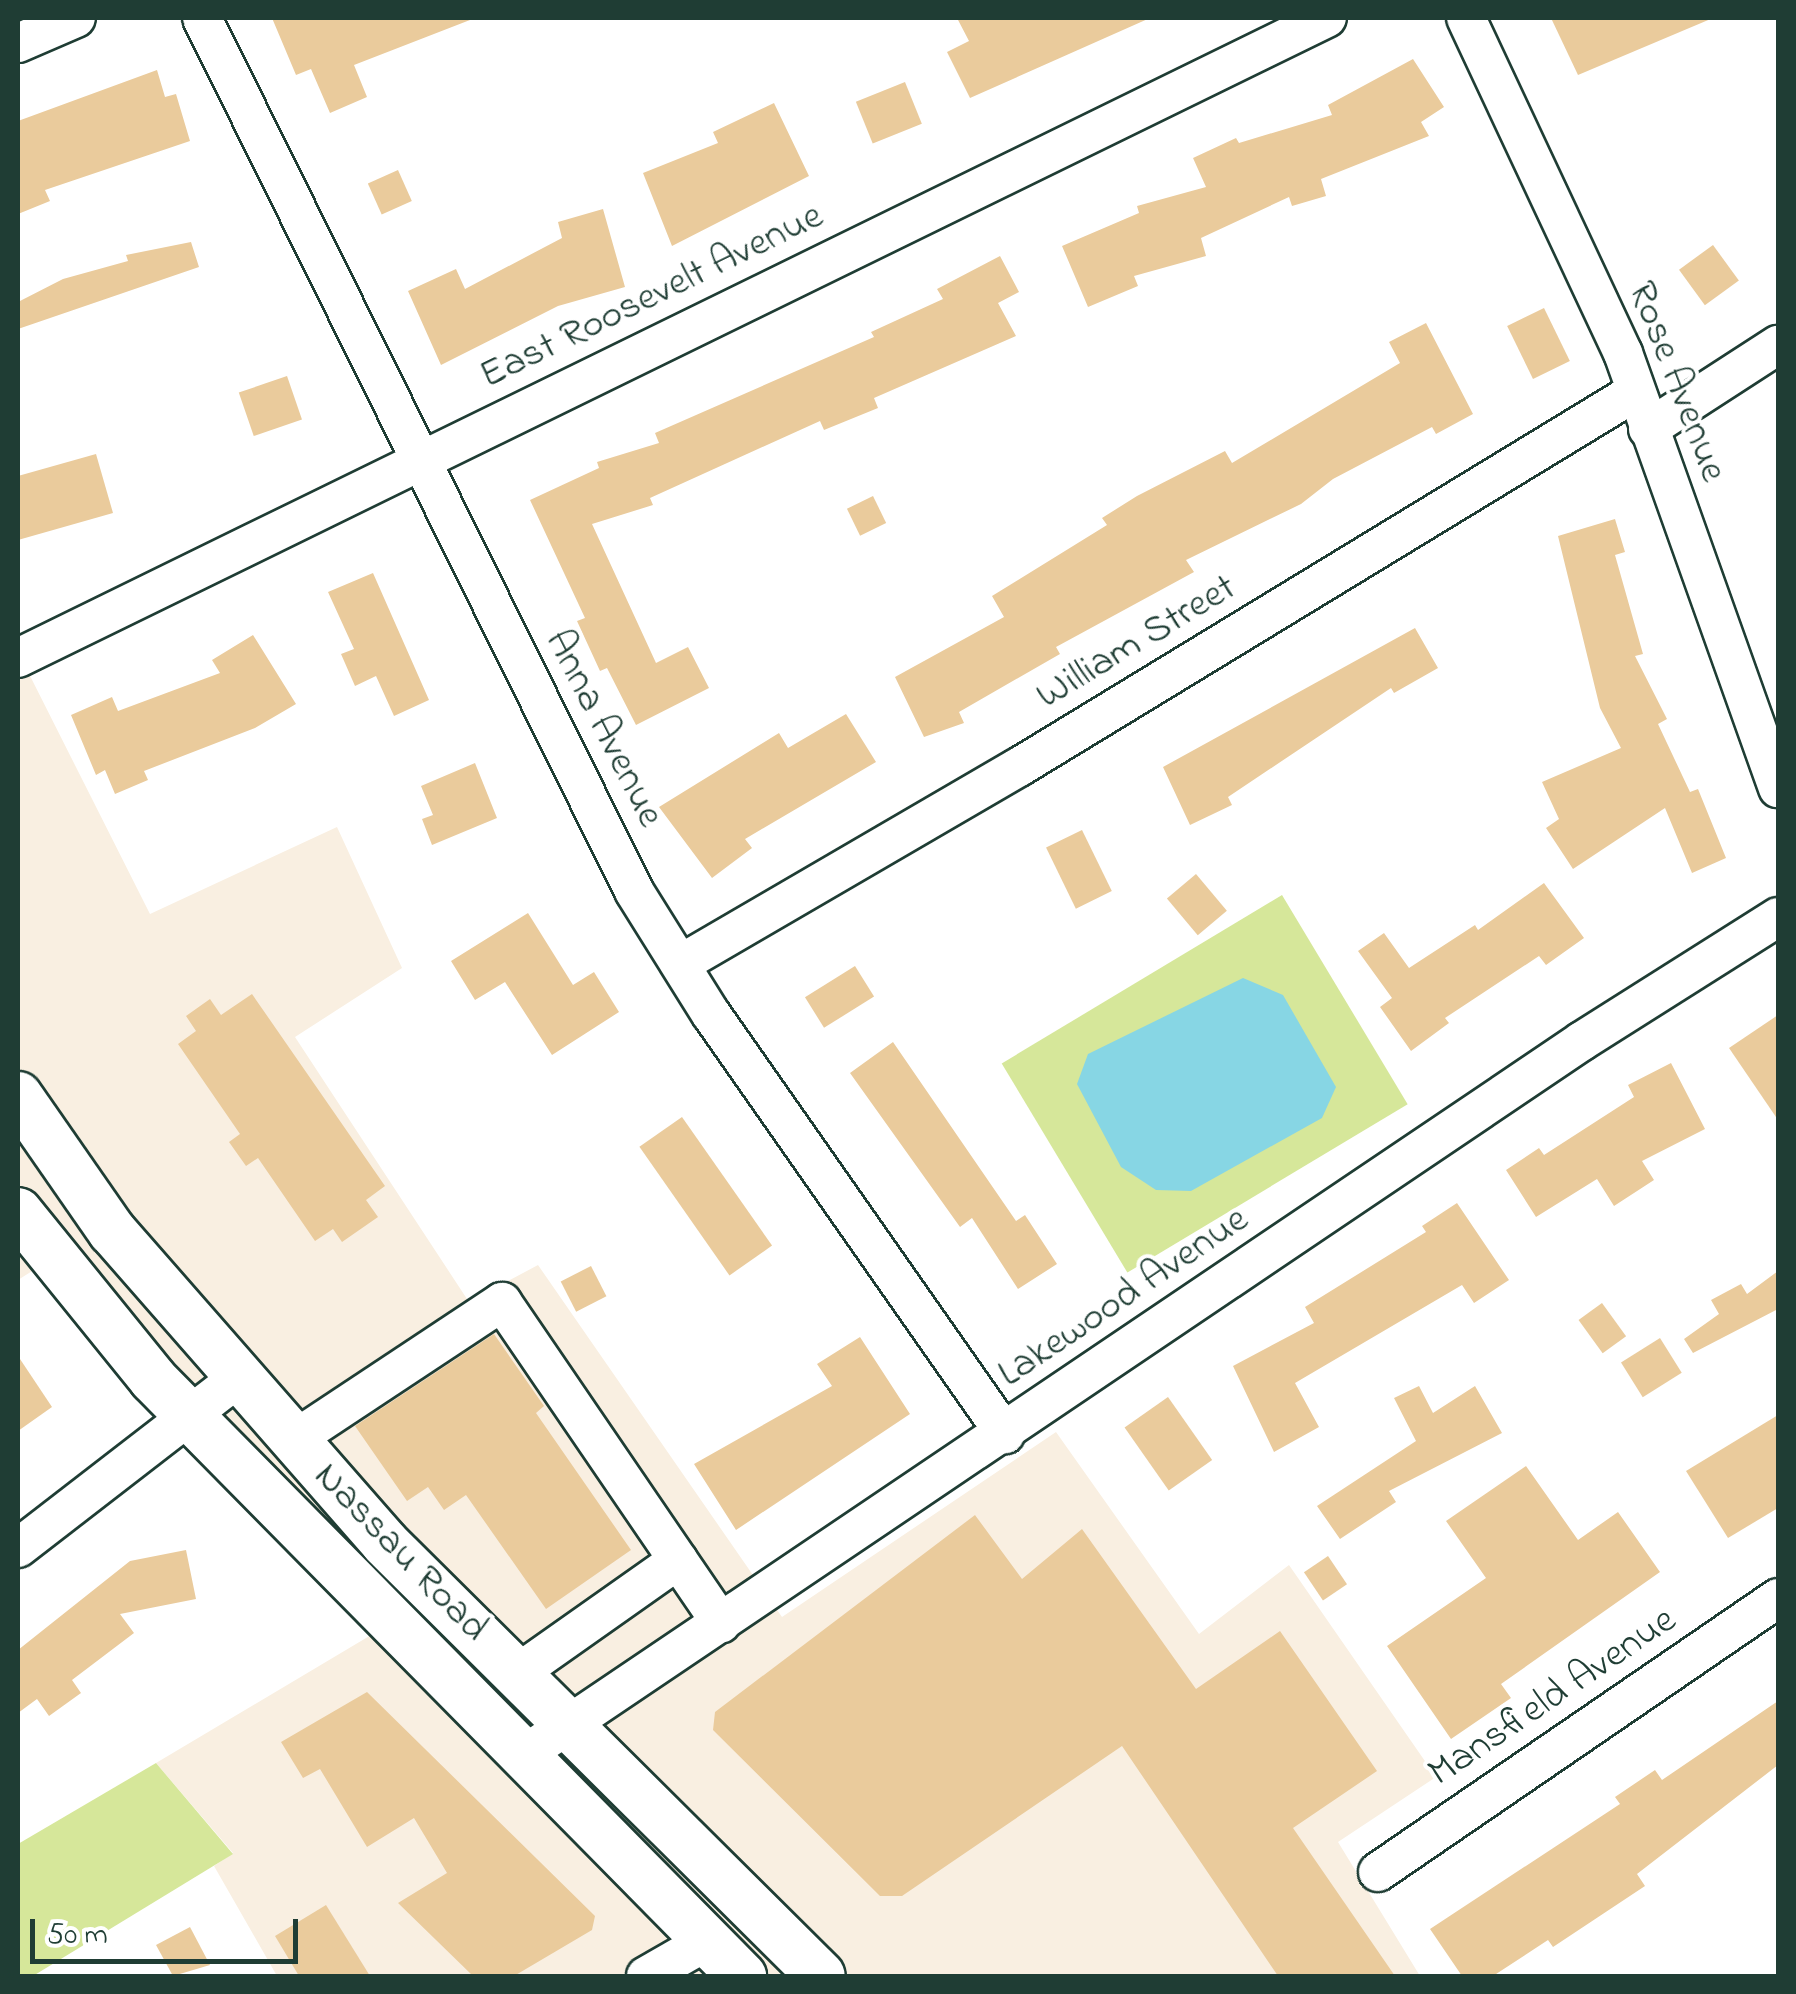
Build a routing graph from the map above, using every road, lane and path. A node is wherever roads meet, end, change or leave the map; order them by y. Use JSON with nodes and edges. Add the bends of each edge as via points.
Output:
{"nodes":[{"id":1,"x":76,"y":18,"type":"edge"},
{"id":2,"x":202,"y":18,"type":"edge"},
{"id":3,"x":1326,"y":18,"type":"edge"},
{"id":4,"x":1466,"y":18,"type":"edge"},
{"id":5,"x":18,"y":42,"type":"edge"},
{"id":6,"x":1778,"y":345,"type":"edge"},
{"id":7,"x":1635,"y":392,"type":"junction"},
{"id":8,"x":1648,"y":429,"type":"junction"},
{"id":9,"x":419,"y":461,"type":"junction"},
{"id":10,"x":18,"y":658,"type":"edge"},
{"id":11,"x":1778,"y":788,"type":"edge"},
{"id":12,"x":1778,"y":917,"type":"edge"},
{"id":13,"x":682,"y":962,"type":"junction"},
{"id":14,"x":18,"y":1096,"type":"edge"},
{"id":15,"x":18,"y":1212,"type":"edge"},
{"id":16,"x":237,"y":1379,"type":"junction"},
{"id":17,"x":190,"y":1416,"type":"junction"},
{"id":18,"x":1005,"y":1434,"type":"junction"},
{"id":19,"x":292,"y":1440,"type":"junction"},
{"id":20,"x":18,"y":1548,"type":"edge"},
{"id":21,"x":678,"y":1560,"type":"junction"},
{"id":22,"x":1778,"y":1598,"type":"edge"},
{"id":23,"x":720,"y":1623,"type":"junction"},
{"id":24,"x":518,"y":1673,"type":"junction"},
{"id":25,"x":568,"y":1724,"type":"junction"},
{"id":26,"x":522,"y":1756,"type":"junction"},
{"id":27,"x":1378,"y":1872,"type":"dead end"},
{"id":28,"x":707,"y":1941,"type":"junction"},
{"id":29,"x":813,"y":1967,"type":"edge"},
{"id":30,"x":646,"y":1976,"type":"edge"},
{"id":31,"x":742,"y":1976,"type":"edge"}],
"edges":[{"from":1,"to":5,"type":"street"},
{"from":2,"to":9,"type":"street","name":"Anna Avenue"},
{"from":3,"to":9,"type":"street","name":"East Roosevelt Avenue"},
{"from":4,"to":7,"type":"street","name":"Rose Avenue","via":[[1623,353]]},
{"from":6,"to":8,"type":"street"},
{"from":7,"to":8,"type":"street","name":"Rose Avenue"},
{"from":7,"to":13,"type":"street","name":"William Street","via":[[1019,767]]},
{"from":8,"to":11,"type":"street","name":"Rose Avenue"},
{"from":9,"to":10,"type":"street","name":"East Roosevelt Avenue"},
{"from":9,"to":13,"type":"street","name":"Anna Avenue","via":[[634,891]]},
{"from":12,"to":18,"type":"street","name":"Lakewood Avenue","via":[[1582,1041]]},
{"from":13,"to":18,"type":"street","name":"Anna Avenue","via":[[711,1014]]},
{"from":14,"to":16,"type":"main road","name":"Nassau Road","via":[[112,1231]]},
{"from":15,"to":17,"type":"main road","name":"Nassau Road"},
{"from":16,"to":17,"type":"street"},
{"from":16,"to":19,"type":"main road","name":"Nassau Road"},
{"from":17,"to":20,"type":"street"},
{"from":17,"to":26,"type":"main road","name":"Nassau Road"},
{"from":18,"to":23,"type":"street","name":"Lakewood Avenue"},
{"from":19,"to":21,"type":"street","via":[[502,1302]]},
{"from":19,"to":24,"type":"main road","name":"Nassau Road"},
{"from":21,"to":23,"type":"street"},
{"from":21,"to":24,"type":"street"},
{"from":22,"to":27,"type":"street","name":"Mansfield Avenue"},
{"from":23,"to":25,"type":"street","name":"Lakewood Avenue"},
{"from":24,"to":25,"type":"main road","name":"Nassau Road"},
{"from":25,"to":26,"type":"street","name":"Lakewood Avenue"},
{"from":25,"to":29,"type":"main road","name":"Nassau Road"},
{"from":26,"to":28,"type":"main road","name":"Nassau Road"},
{"from":28,"to":29,"type":"main road","via":[[735,1934]]},
{"from":28,"to":30,"type":"street"},
{"from":28,"to":31,"type":"main road","name":"Nassau Road"}]}
